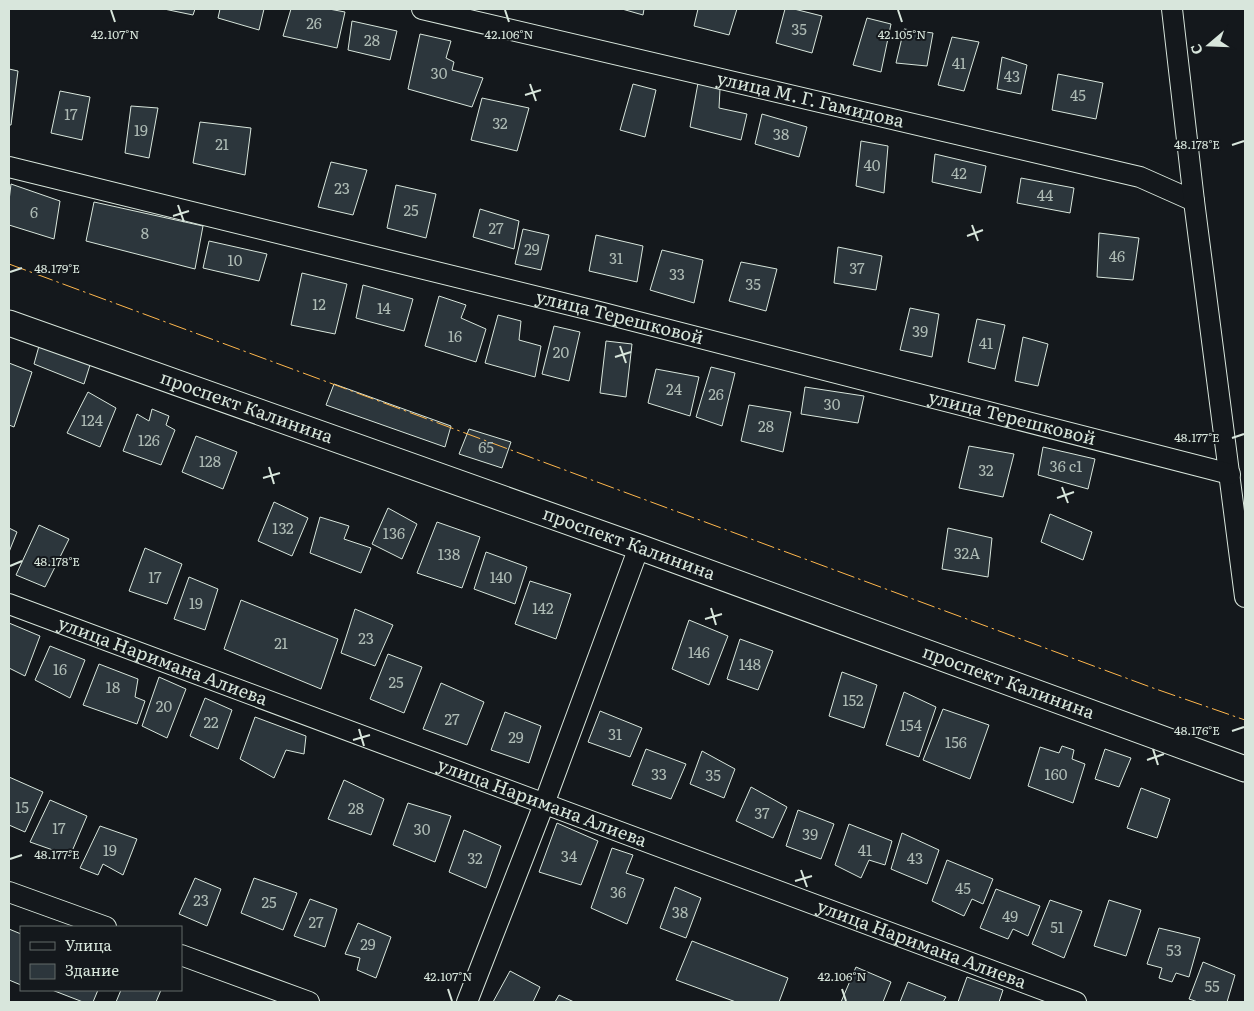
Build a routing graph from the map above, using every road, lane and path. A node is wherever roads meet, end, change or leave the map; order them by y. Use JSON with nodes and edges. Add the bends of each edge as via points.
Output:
{"nodes":[{"id":1,"x":422,"y":9,"type":"edge"},
{"id":2,"x":1172,"y":9,"type":"edge"},
{"id":3,"x":9,"y":167,"type":"edge"},
{"id":4,"x":1194,"y":201,"type":"junction"},
{"id":5,"x":9,"y":324,"type":"edge"},
{"id":6,"x":1230,"y":474,"type":"junction"},
{"id":7,"x":639,"y":548,"type":"junction"},
{"id":8,"x":1245,"y":598,"type":"edge"},
{"id":9,"x":9,"y":604,"type":"edge"},
{"id":10,"x":1245,"y":769,"type":"edge"},
{"id":11,"x":544,"y":804,"type":"junction"},
{"id":12,"x":9,"y":892,"type":"edge"},
{"id":13,"x":103,"y":926,"type":"edge"},
{"id":14,"x":182,"y":955,"type":"edge"},
{"id":15,"x":309,"y":1002,"type":"edge"},
{"id":16,"x":467,"y":1002,"type":"edge"},
{"id":17,"x":1076,"y":1002,"type":"edge"}],
"edges":[{"from":1,"to":4,"type":"street","name":"улица М. Г. Гамидова","via":[[1140,177]]},
{"from":2,"to":4,"type":"street"},
{"from":3,"to":6,"type":"street","name":"улица Терешковой","via":[[603,313]]},
{"from":4,"to":6,"type":"street"},
{"from":5,"to":7,"type":"street","name":"проспект Калинина"},
{"from":6,"to":8,"type":"street"},
{"from":7,"to":10,"type":"street","name":"проспект Калинина"},
{"from":7,"to":11,"type":"street"},
{"from":9,"to":11,"type":"street","name":"улица Наримана Алиева"},
{"from":11,"to":16,"type":"street"},
{"from":11,"to":17,"type":"street","name":"улица Наримана Алиева"},
{"from":12,"to":13,"type":"street"},
{"from":14,"to":15,"type":"street"}]}
